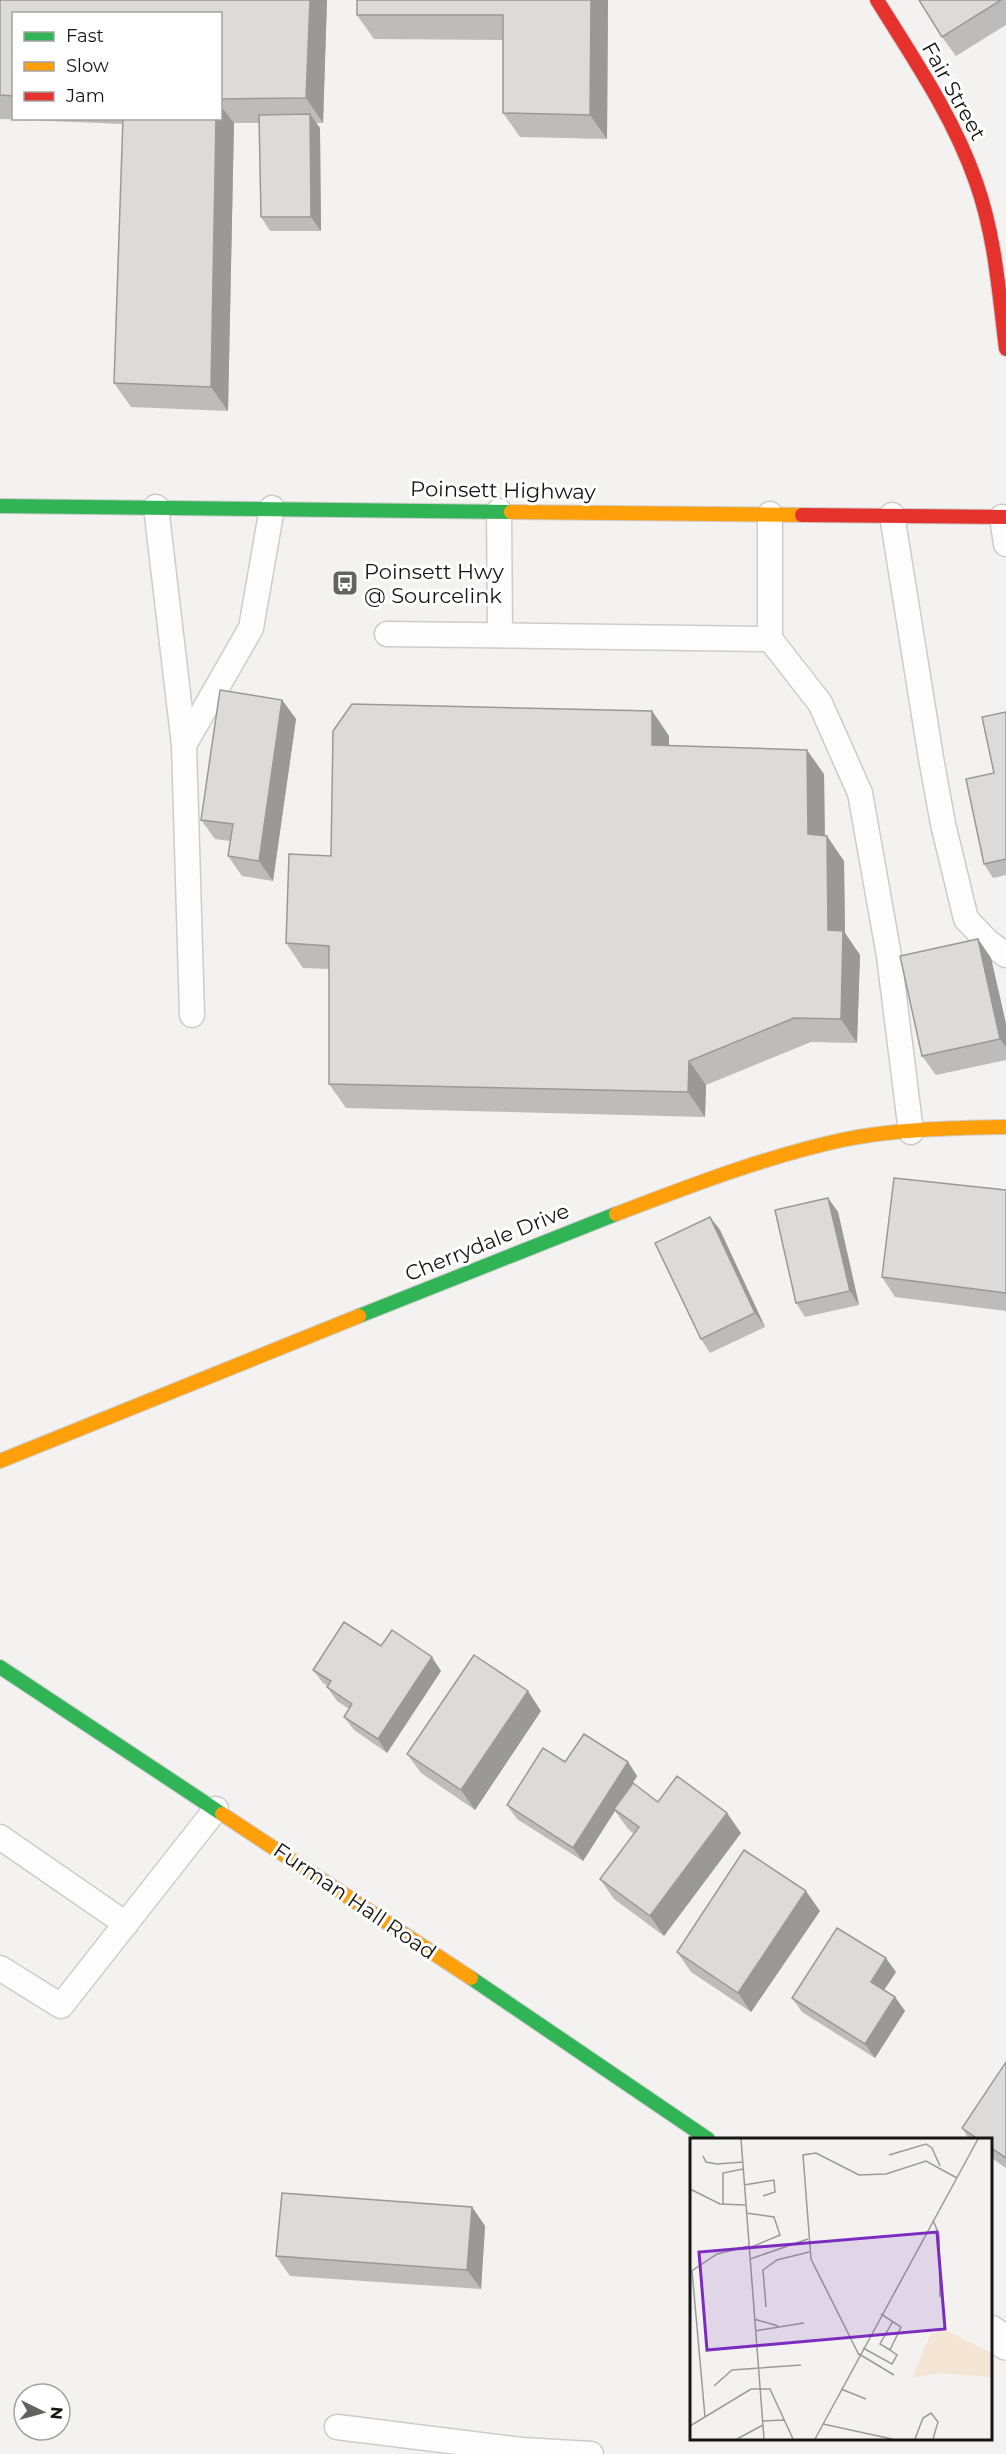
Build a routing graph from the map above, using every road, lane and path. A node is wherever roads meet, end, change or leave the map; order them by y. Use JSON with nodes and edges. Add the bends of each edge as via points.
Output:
{"nodes":[{"id":1,"x":877,"y":0,"type":"edge"},
{"id":2,"x":1006,"y":349,"type":"edge"},
{"id":3,"x":0,"y":506,"type":"edge"},
{"id":4,"x":156,"y":507,"type":"junction"},
{"id":5,"x":272,"y":508,"type":"junction"},
{"id":6,"x":499,"y":511,"type":"junction"},
{"id":7,"x":770,"y":514,"type":"junction"},
{"id":8,"x":892,"y":516,"type":"junction"},
{"id":9,"x":1004,"y":517,"type":"edge"},
{"id":10,"x":1006,"y":544,"type":"edge"},
{"id":11,"x":387,"y":633,"type":"dead end"},
{"id":12,"x":500,"y":635,"type":"junction"},
{"id":13,"x":770,"y":639,"type":"junction"},
{"id":14,"x":184,"y":746,"type":"junction"},
{"id":15,"x":1006,"y":956,"type":"edge"},
{"id":16,"x":192,"y":1015,"type":"dead end"},
{"id":17,"x":1006,"y":1128,"type":"edge"},
{"id":18,"x":911,"y":1132,"type":"junction"},
{"id":19,"x":0,"y":1461,"type":"edge"},
{"id":20,"x":0,"y":1667,"type":"edge"},
{"id":21,"x":216,"y":1809,"type":"junction"},
{"id":22,"x":0,"y":1838,"type":"edge"},
{"id":23,"x":126,"y":1924,"type":"junction"},
{"id":24,"x":0,"y":1968,"type":"edge"},
{"id":25,"x":707,"y":2138,"type":"edge"},
{"id":26,"x":991,"y":2333,"type":"edge"},
{"id":27,"x":1006,"y":2343,"type":"edge"},
{"id":28,"x":337,"y":2427,"type":"dead end"},
{"id":29,"x":591,"y":2454,"type":"edge"}],
"edges":[{"from":1,"to":2,"type":"main road","name":"Fair Street","via":[[943,109],[977,184],[996,267]]},
{"from":3,"to":4,"type":"main road","name":"Poinsett Highway"},
{"from":4,"to":5,"type":"main road","name":"Poinsett Highway"},
{"from":4,"to":14,"type":"lane"},
{"from":5,"to":6,"type":"main road","name":"Poinsett Highway"},
{"from":5,"to":14,"type":"lane","via":[[251,628]]},
{"from":6,"to":7,"type":"main road","name":"Poinsett Highway"},
{"from":6,"to":12,"type":"lane"},
{"from":7,"to":8,"type":"main road","name":"Poinsett Highway"},
{"from":7,"to":13,"type":"lane"},
{"from":8,"to":9,"type":"main road","name":"Poinsett Highway"},
{"from":8,"to":15,"type":"lane","via":[[933,770],[966,919]]},
{"from":9,"to":10,"type":"lane"},
{"from":11,"to":12,"type":"lane"},
{"from":12,"to":13,"type":"lane"},
{"from":13,"to":18,"type":"lane","via":[[820,703],[860,793],[889,956]]},
{"from":14,"to":16,"type":"lane"},
{"from":17,"to":18,"type":"main road","name":"Cherrydale Drive"},
{"from":18,"to":19,"type":"main road","name":"Cherrydale Drive","via":[[843,1140],[737,1169],[560,1235]]},
{"from":20,"to":21,"type":"main road","name":"Furman Hall Road"},
{"from":21,"to":23,"type":"lane"},
{"from":21,"to":25,"type":"main road","name":"Furman Hall Road"},
{"from":22,"to":23,"type":"lane"},
{"from":23,"to":24,"type":"lane","via":[[61,2006]]},
{"from":26,"to":27,"type":"street"},
{"from":28,"to":29,"type":"lane","via":[[522,2450]]}]}
